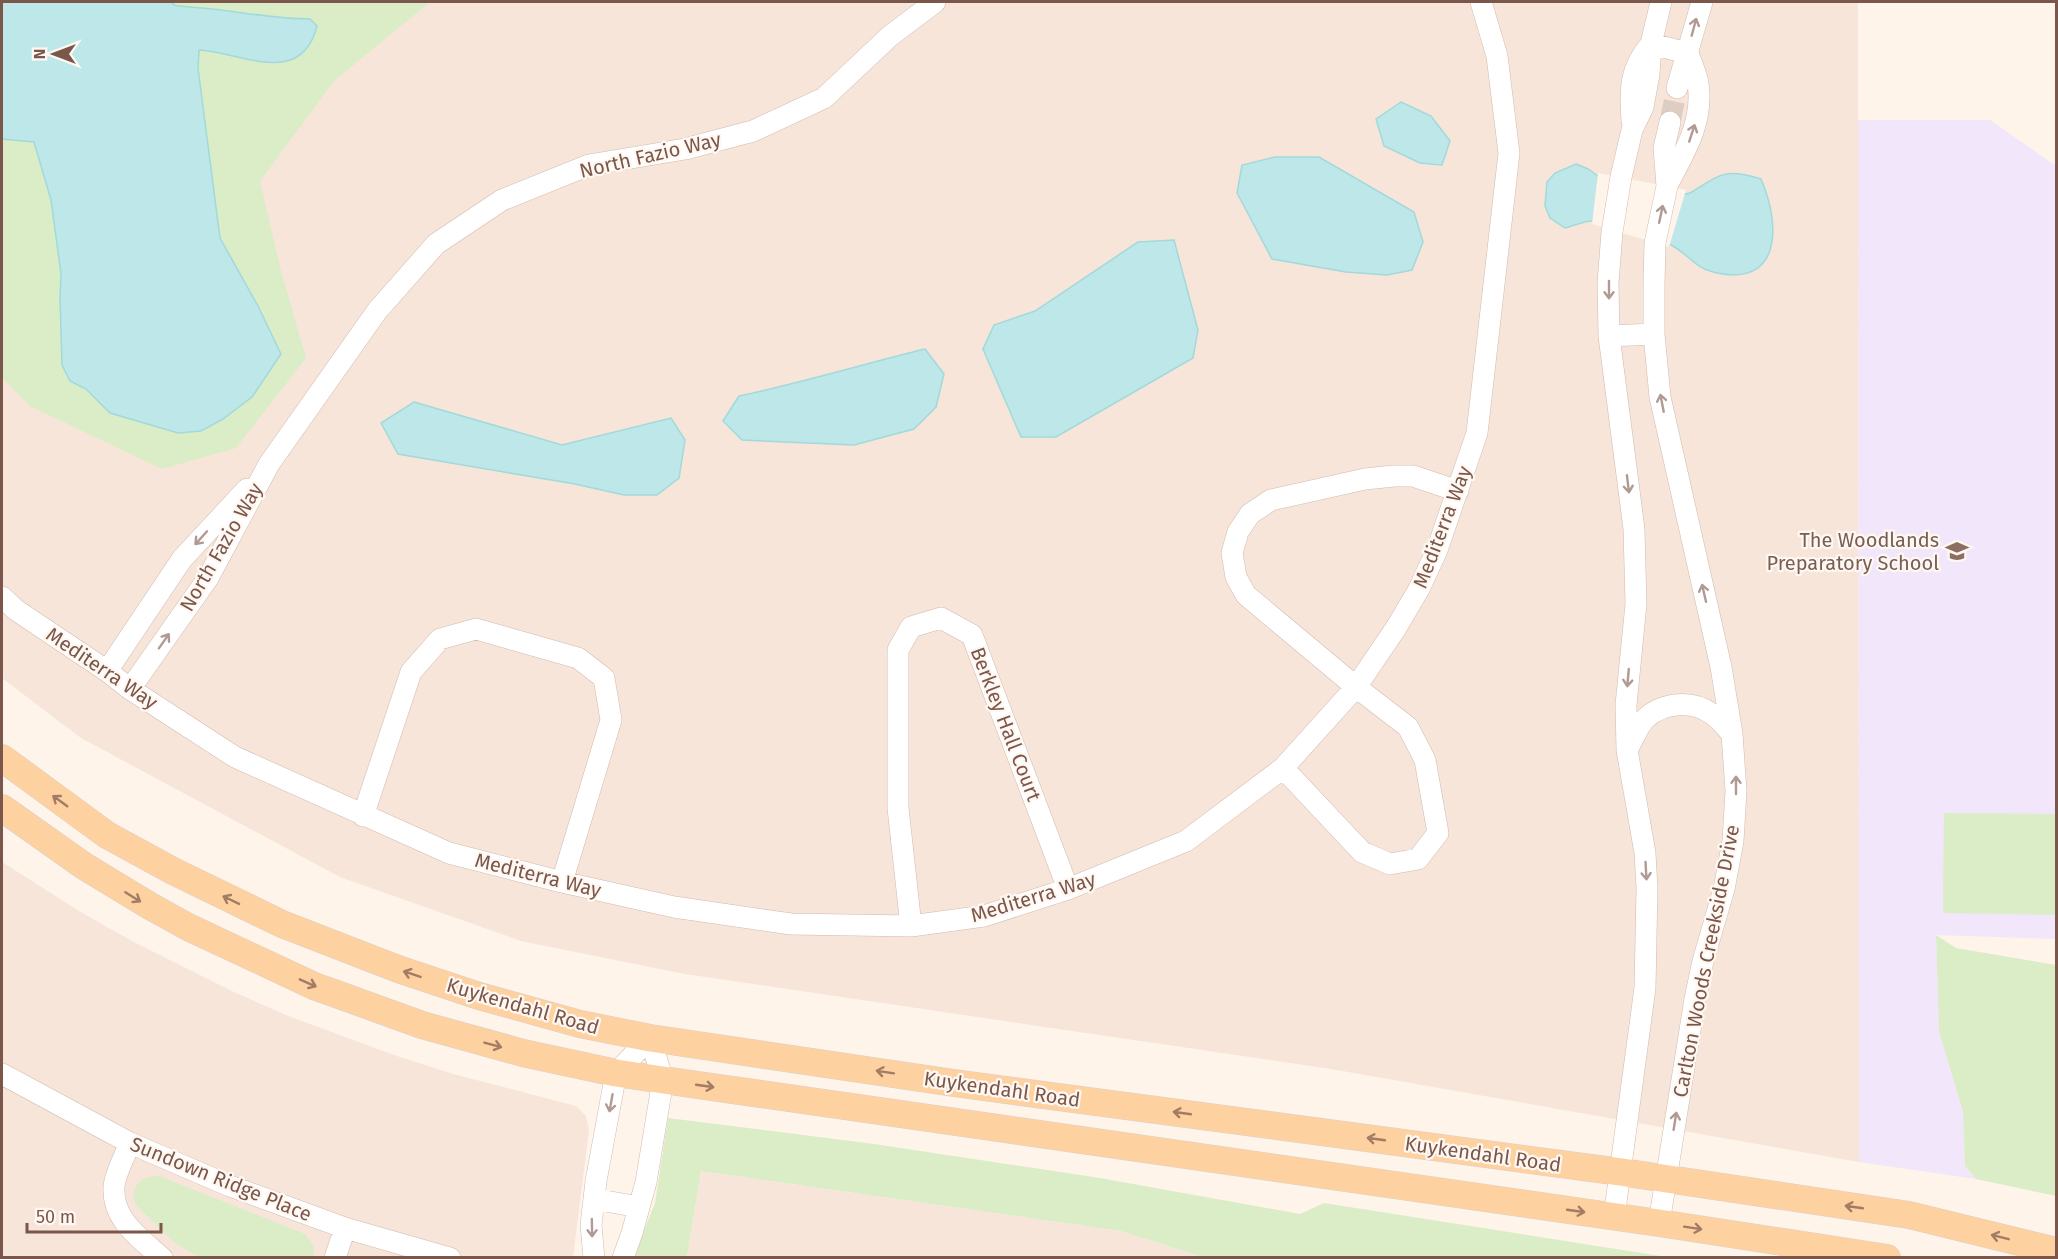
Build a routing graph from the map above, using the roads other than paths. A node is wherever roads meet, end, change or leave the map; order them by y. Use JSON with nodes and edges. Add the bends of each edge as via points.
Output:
{"nodes":[{"id":1,"x":935,"y":2,"type":"edge"},
{"id":2,"x":1480,"y":2,"type":"edge"},
{"id":3,"x":1661,"y":2,"type":"edge"},
{"id":4,"x":1702,"y":2,"type":"edge"},
{"id":5,"x":1652,"y":44,"type":"junction"},
{"id":6,"x":1688,"y":53,"type":"junction"},
{"id":7,"x":1677,"y":88,"type":"tunnel mouth"},
{"id":8,"x":1670,"y":122,"type":"tunnel mouth"},
{"id":9,"x":1667,"y":186,"type":"junction"},
{"id":10,"x":1654,"y":334,"type":"junction"},
{"id":11,"x":1609,"y":336,"type":"junction"},
{"id":12,"x":269,"y":464,"type":"junction"},
{"id":13,"x":1458,"y":491,"type":"junction"},
{"id":14,"x":2,"y":597,"type":"edge"},
{"id":15,"x":107,"y":671,"type":"junction"},
{"id":16,"x":1356,"y":687,"type":"junction"},
{"id":17,"x":130,"y":689,"type":"junction"},
{"id":18,"x":1732,"y":734,"type":"junction"},
{"id":19,"x":1627,"y":750,"type":"junction"},
{"id":20,"x":2,"y":758,"type":"edge"},
{"id":21,"x":1283,"y":768,"type":"junction"},
{"id":22,"x":2,"y":808,"type":"edge"},
{"id":23,"x":363,"y":816,"type":"junction"},
{"id":24,"x":562,"y":882,"type":"junction"},
{"id":25,"x":1068,"y":889,"type":"junction"},
{"id":26,"x":910,"y":926,"type":"junction"},
{"id":27,"x":650,"y":1038,"type":"junction"},
{"id":28,"x":616,"y":1073,"type":"junction"},
{"id":29,"x":2,"y":1074,"type":"edge"},
{"id":30,"x":663,"y":1080,"type":"junction"},
{"id":31,"x":130,"y":1143,"type":"junction"},
{"id":32,"x":1621,"y":1172,"type":"junction"},
{"id":33,"x":1666,"y":1179,"type":"junction"},
{"id":34,"x":594,"y":1199,"type":"junction"},
{"id":35,"x":639,"y":1206,"type":"junction"},
{"id":36,"x":1614,"y":1217,"type":"junction"},
{"id":37,"x":1659,"y":1223,"type":"junction"},
{"id":38,"x":345,"y":1228,"type":"junction"},
{"id":39,"x":2056,"y":1251,"type":"edge"},
{"id":40,"x":162,"y":1257,"type":"edge"},
{"id":41,"x":335,"y":1257,"type":"edge"},
{"id":42,"x":450,"y":1257,"type":"edge"},
{"id":43,"x":594,"y":1257,"type":"edge"},
{"id":44,"x":623,"y":1257,"type":"edge"},
{"id":45,"x":1887,"y":1257,"type":"edge"}],
"edges":[{"from":1,"to":12,"type":"street","name":"North Fazio Way","via":[[890,36],[824,98],[753,130],[685,149],[589,165],[502,200],[436,244],[377,311]]},
{"from":2,"to":13,"type":"street","name":"Mediterra Way","via":[[1497,56],[1509,153],[1477,433]]},
{"from":3,"to":5,"type":"street"},
{"from":6,"to":4,"type":"street","one_way":true},
{"from":5,"to":6,"type":"street"},
{"from":5,"to":11,"type":"street","one_way":true,"via":[[1639,58],[1630,94],[1632,130],[1612,232]]},
{"from":6,"to":7,"type":"street"},
{"from":9,"to":6,"type":"street","name":"Carlton Woods Creekside Drive","one_way":true,"via":[[1685,153],[1699,109],[1698,83]]},
{"from":8,"to":9,"type":"street","name":"Carlton Woods Creekside Drive","via":[[1664,148]]},
{"from":10,"to":9,"type":"street","name":"Carlton Woods Creekside Drive","one_way":true,"via":[[1655,243]]},
{"from":10,"to":11,"type":"street"},
{"from":18,"to":10,"type":"street","name":"Carlton Woods Creekside Drive","one_way":true,"via":[[1721,667],[1660,397]]},
{"from":11,"to":19,"type":"street","one_way":true,"via":[[1634,529],[1636,604],[1626,705]]},
{"from":12,"to":15,"type":"street","name":"North Fazio Way","one_way":true,"via":[[182,559]]},
{"from":17,"to":12,"type":"street","name":"North Fazio Way","one_way":true,"via":[[208,578]]},
{"from":13,"to":16,"type":"street","name":"Mediterra Way","via":[[1419,589]]},
{"from":13,"to":16,"type":"street","via":[[1413,476],[1365,479],[1270,500],[1250,514],[1238,532],[1232,553],[1236,576],[1246,595]]},
{"from":14,"to":15,"type":"street","name":"Mediterra Way"},
{"from":15,"to":17,"type":"street","name":"Mediterra Way"},
{"from":16,"to":21,"type":"street","name":"Mediterra Way"},
{"from":16,"to":21,"type":"street","via":[[1408,727],[1425,760],[1438,833],[1418,859],[1390,864],[1362,852]]},
{"from":17,"to":23,"type":"street","name":"Mediterra Way","via":[[235,757]]},
{"from":18,"to":19,"type":"street","via":[[1712,714],[1694,705],[1677,705],[1661,708],[1645,719]]},
{"from":33,"to":18,"type":"street","name":"Carlton Woods Creekside Drive","one_way":true,"via":[[1695,999],[1733,841],[1736,791]]},
{"from":19,"to":32,"type":"street","one_way":true,"via":[[1645,854],[1647,944],[1640,1036]]},
{"from":27,"to":20,"type":"main road","name":"Kuykendahl Road","one_way":true,"via":[[580,1024],[479,996],[310,936],[107,835]]},
{"from":21,"to":25,"type":"street","name":"Mediterra Way","via":[[1186,841]]},
{"from":22,"to":28,"type":"main road","name":"Kuykendahl Road","one_way":true,"via":[[84,866],[150,906],[314,986],[422,1025]]},
{"from":23,"to":24,"type":"street","name":"Mediterra Way","via":[[450,853]]},
{"from":23,"to":24,"type":"street","via":[[411,672],[440,639],[476,630],[578,658],[604,678],[611,720]]},
{"from":24,"to":26,"type":"street","name":"Mediterra Way","via":[[674,907],[791,924]]},
{"from":25,"to":26,"type":"street","name":"Mediterra Way","via":[[984,916]]},
{"from":25,"to":26,"type":"street","name":"Berkley Hall Court","via":[[972,635],[942,618],[911,627],[898,650],[898,808]]},
{"from":27,"to":28,"type":"street"},
{"from":27,"to":30,"type":"street"},
{"from":32,"to":27,"type":"main road","name":"Kuykendahl Road","one_way":true},
{"from":28,"to":30,"type":"main road","name":"Kuykendahl Road"},
{"from":28,"to":34,"type":"street","one_way":true},
{"from":29,"to":31,"type":"street","name":"Sundown Ridge Place"},
{"from":30,"to":35,"type":"street"},
{"from":30,"to":36,"type":"main road","name":"Kuykendahl Road","one_way":true},
{"from":31,"to":38,"type":"street","name":"Sundown Ridge Place","via":[[230,1186]]},
{"from":31,"to":40,"type":"street","via":[[114,1186],[116,1208],[128,1228]]},
{"from":32,"to":33,"type":"main road","name":"Kuykendahl Road"},
{"from":32,"to":36,"type":"street"},
{"from":33,"to":37,"type":"street","name":"Carlton Woods Creekside Drive"},
{"from":39,"to":33,"type":"main road","name":"Kuykendahl Road","one_way":true,"via":[[1912,1215]]},
{"from":34,"to":35,"type":"street"},
{"from":34,"to":43,"type":"street","one_way":true},
{"from":35,"to":44,"type":"street"},
{"from":36,"to":37,"type":"main road","name":"Kuykendahl Road"},
{"from":37,"to":45,"type":"main road","name":"Kuykendahl Road","one_way":true},
{"from":38,"to":41,"type":"street"},
{"from":38,"to":42,"type":"street","name":"Sundown Ridge Place"}]}
